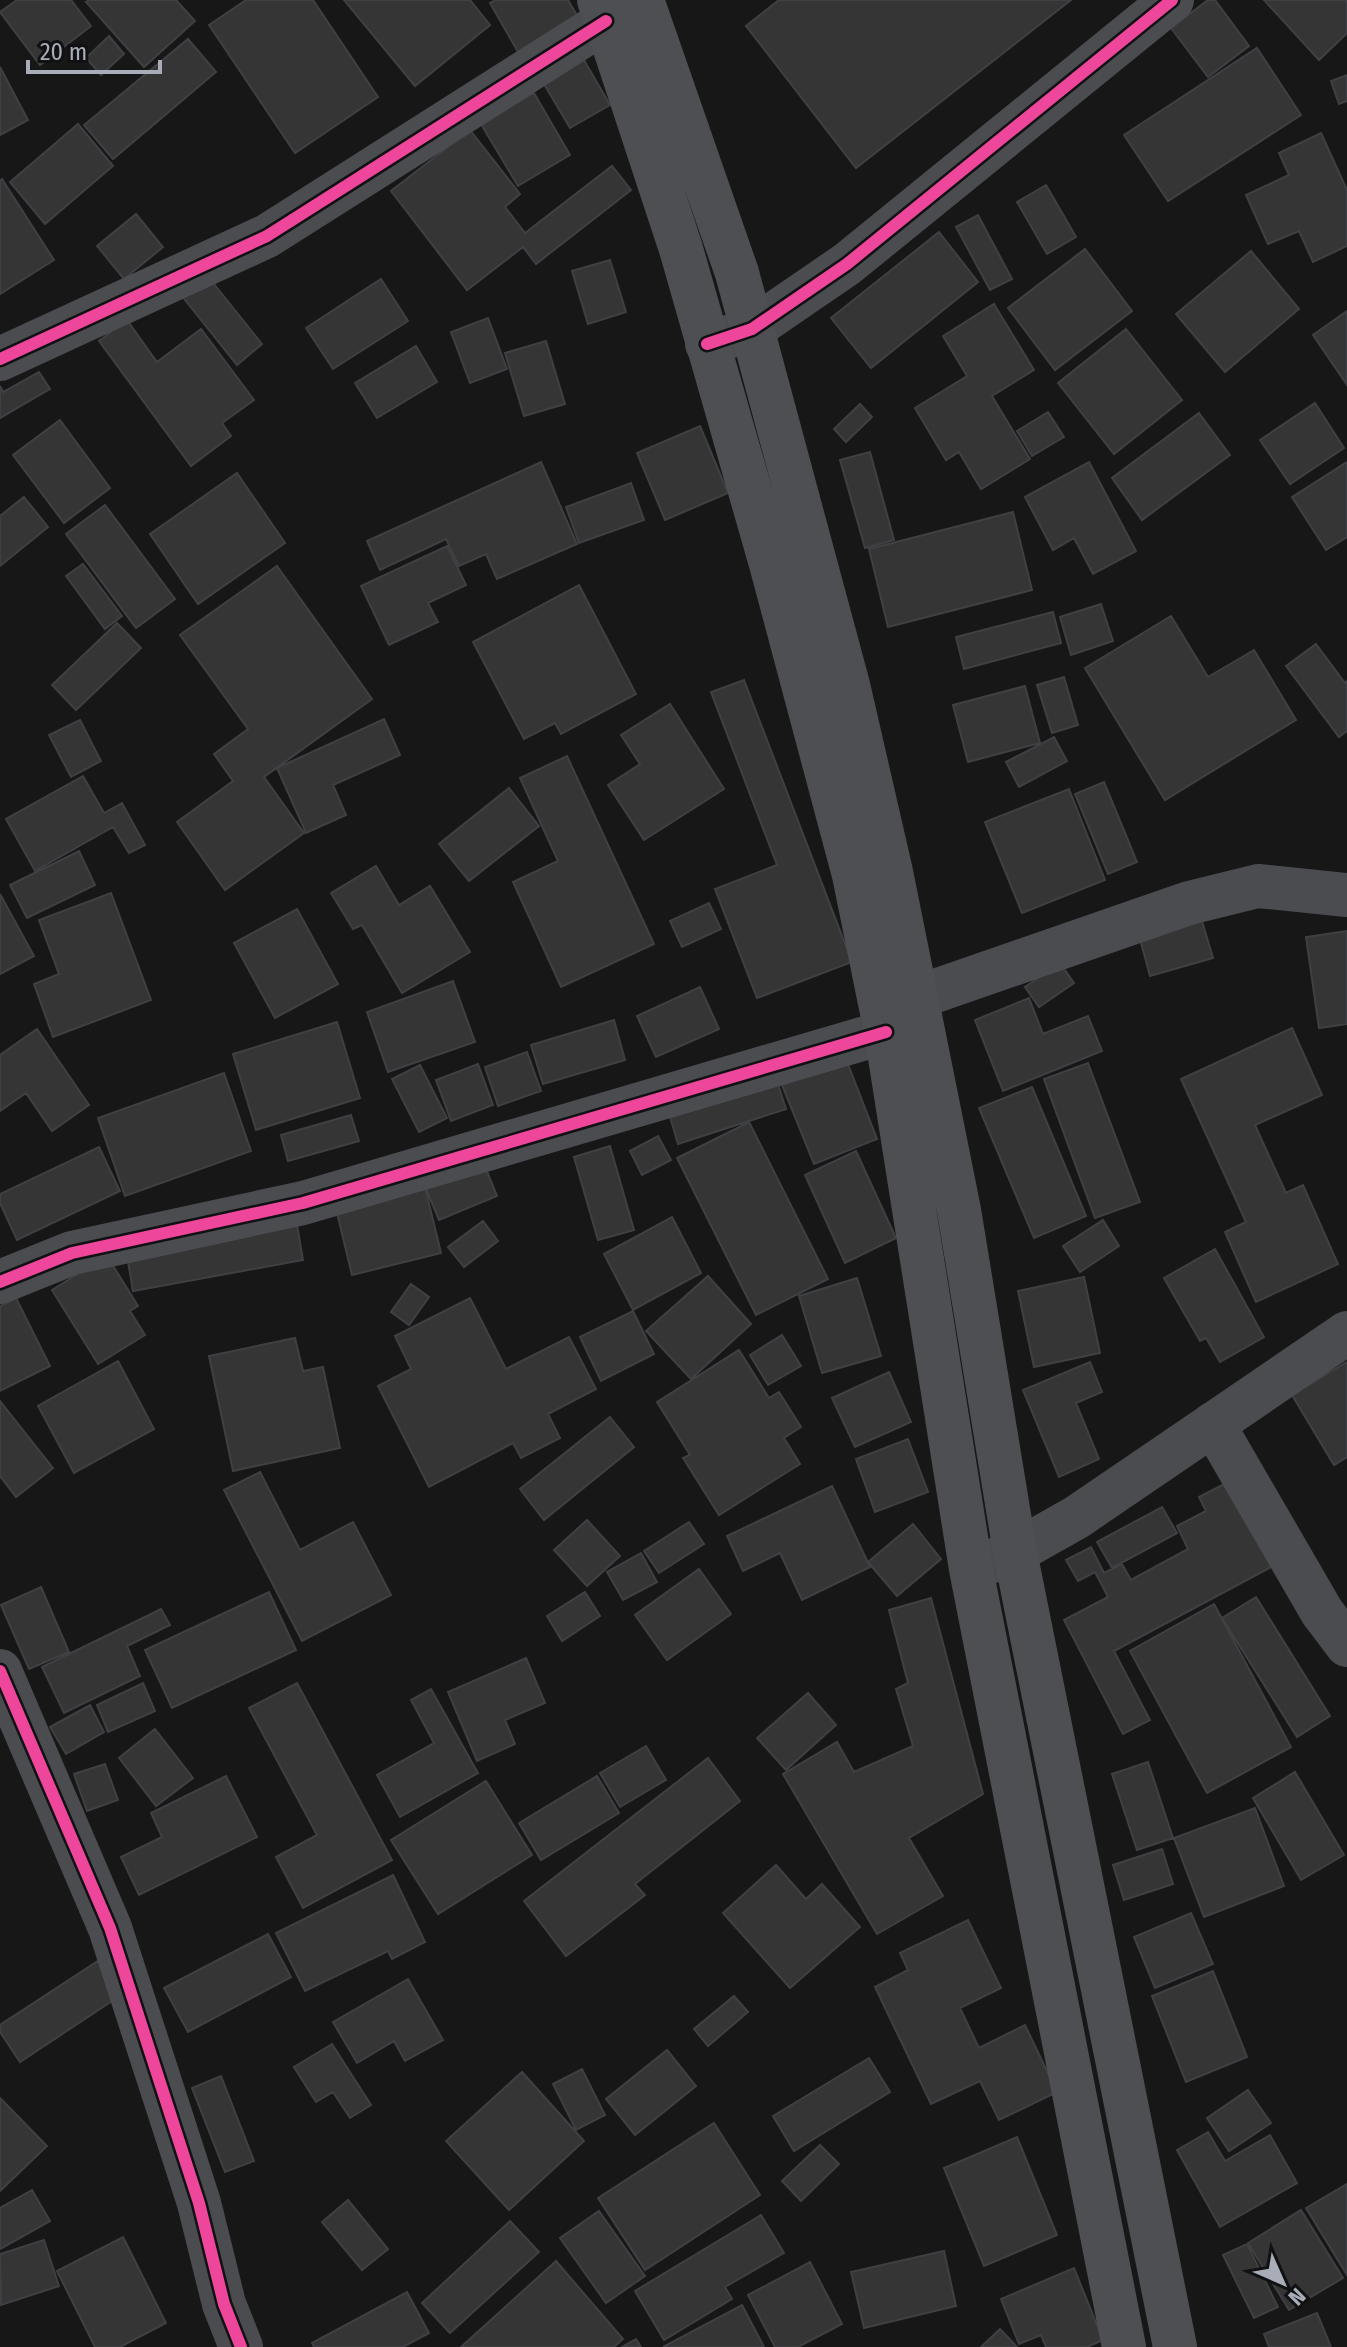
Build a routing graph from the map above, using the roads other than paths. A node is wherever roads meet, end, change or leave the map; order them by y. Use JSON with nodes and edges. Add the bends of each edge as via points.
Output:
{"nodes":[{"id":1,"x":1172,"y":0,"type":"edge"},
{"id":2,"x":615,"y":7,"type":"edge"},
{"id":3,"x":752,"y":329,"type":"junction"},
{"id":4,"x":707,"y":344,"type":"junction"},
{"id":5,"x":0,"y":359,"type":"edge"},
{"id":6,"x":1347,"y":895,"type":"edge"},
{"id":7,"x":915,"y":998,"type":"junction"},
{"id":8,"x":886,"y":1032,"type":"junction"},
{"id":9,"x":0,"y":1282,"type":"edge"},
{"id":10,"x":1347,"y":1333,"type":"edge"},
{"id":11,"x":1213,"y":1424,"type":"junction"},
{"id":12,"x":1015,"y":1552,"type":"junction"},
{"id":13,"x":971,"y":1569,"type":"junction"},
{"id":14,"x":1347,"y":1645,"type":"edge"},
{"id":15,"x":0,"y":1671,"type":"edge"},
{"id":16,"x":241,"y":2347,"type":"edge"},
{"id":17,"x":1124,"y":2347,"type":"edge"},
{"id":18,"x":1175,"y":2347,"type":"edge"}],
"edges":[{"from":1,"to":3,"type":"street","via":[[847,264]]},
{"from":2,"to":3,"type":"main road","via":[[737,273]]},
{"from":2,"to":4,"type":"main road"},
{"from":2,"to":5,"type":"street","via":[[267,236]]},
{"from":3,"to":4,"type":"street"},
{"from":3,"to":7,"type":"main road","via":[[848,685]]},
{"from":4,"to":8,"type":"main road","via":[[854,875]]},
{"from":6,"to":7,"type":"street","via":[[1258,886],[1202,899]]},
{"from":7,"to":12,"type":"main road","via":[[959,1210]]},
{"from":8,"to":9,"type":"street","via":[[303,1203],[72,1253]]},
{"from":8,"to":13,"type":"main road"},
{"from":10,"to":11,"type":"street"},
{"from":11,"to":12,"type":"street","via":[[1130,1484]]},
{"from":11,"to":14,"type":"street","via":[[1322,1612]]},
{"from":12,"to":13,"type":"street"},
{"from":12,"to":18,"type":"main road"},
{"from":13,"to":17,"type":"main road"},
{"from":15,"to":16,"type":"street","via":[[110,1928]]}]}
